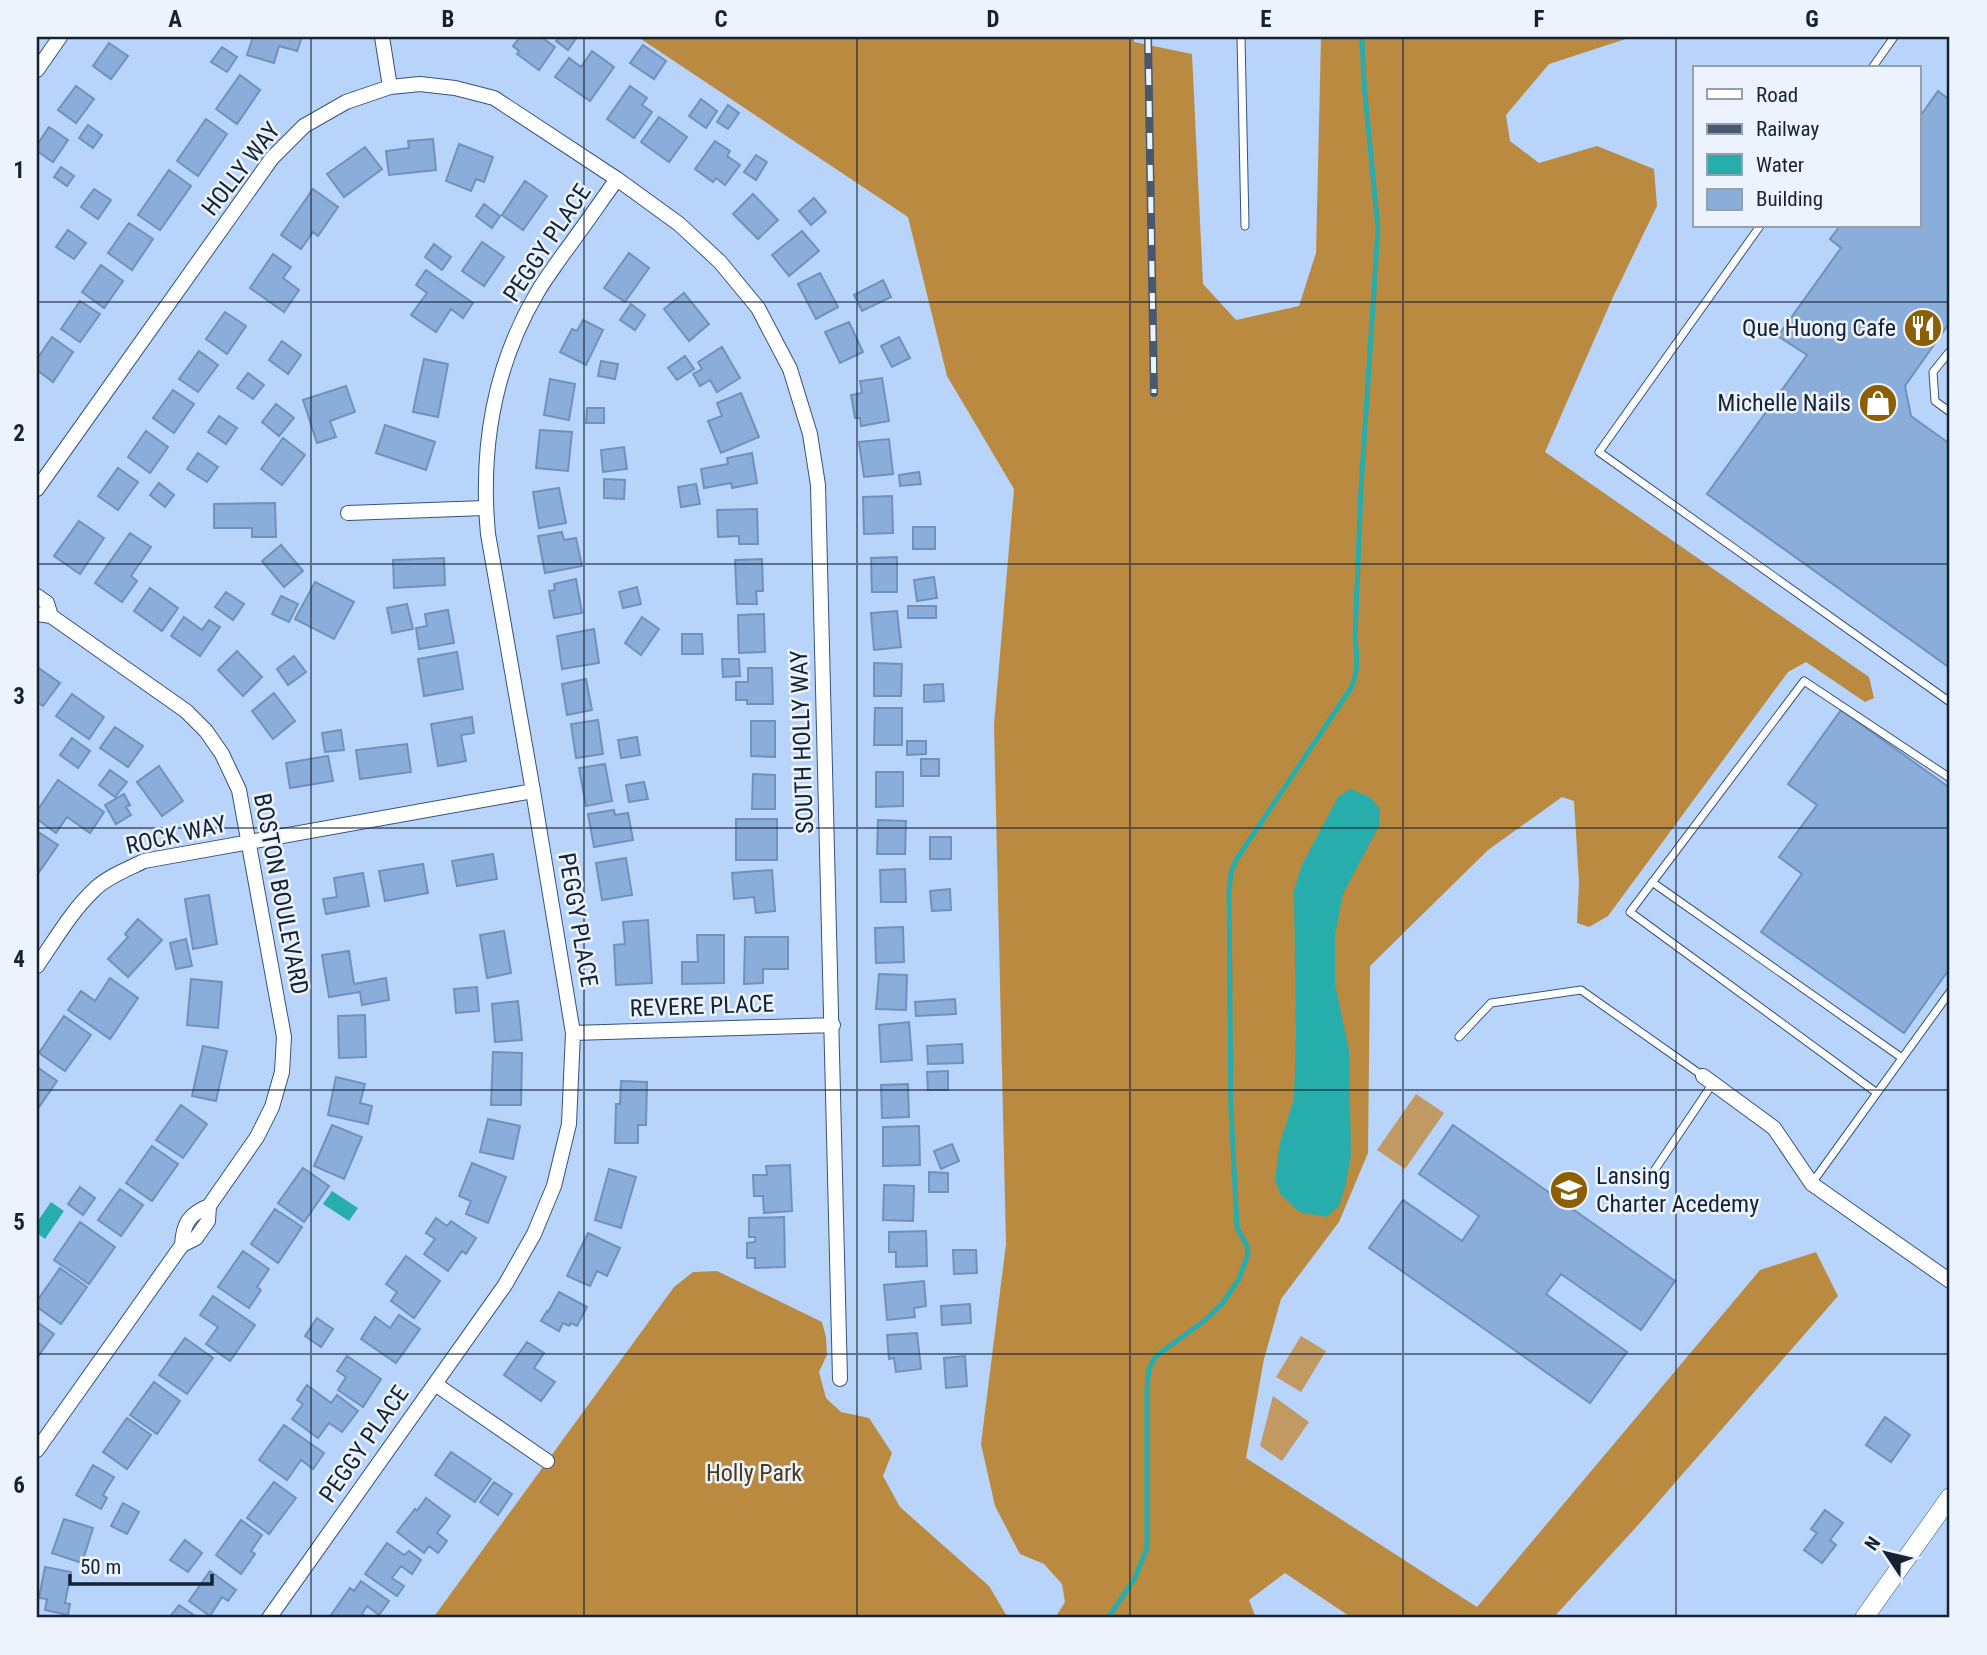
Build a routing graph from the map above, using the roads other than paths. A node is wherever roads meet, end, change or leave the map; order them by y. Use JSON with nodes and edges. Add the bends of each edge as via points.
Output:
{"nodes":[{"id":1,"x":60,"y":37,"type":"edge"},
{"id":2,"x":382,"y":37,"type":"edge"},
{"id":3,"x":1241,"y":37,"type":"edge"},
{"id":4,"x":1894,"y":37,"type":"edge"},
{"id":5,"x":1873,"y":66,"type":"edge"},
{"id":6,"x":37,"y":70,"type":"edge"},
{"id":7,"x":390,"y":87,"type":"junction"},
{"id":8,"x":617,"y":179,"type":"junction"},
{"id":9,"x":1245,"y":226,"type":"dead end"},
{"id":10,"x":1759,"y":228,"type":"edge"},
{"id":11,"x":1950,"y":351,"type":"edge"},
{"id":12,"x":1950,"y":412,"type":"edge"},
{"id":13,"x":37,"y":489,"type":"edge"},
{"id":14,"x":485,"y":508,"type":"junction"},
{"id":15,"x":348,"y":513,"type":"dead end"},
{"id":16,"x":37,"y":596,"type":"edge"},
{"id":17,"x":44,"y":615,"type":"edge"},
{"id":18,"x":1950,"y":702,"type":"edge"},
{"id":19,"x":1950,"y":778,"type":"edge"},
{"id":20,"x":533,"y":791,"type":"junction"},
{"id":21,"x":249,"y":842,"type":"junction"},
{"id":22,"x":1652,"y":882,"type":"junction"},
{"id":23,"x":37,"y":966,"type":"edge"},
{"id":24,"x":1950,"y":992,"type":"edge"},
{"id":25,"x":832,"y":1025,"type":"junction"},
{"id":26,"x":573,"y":1033,"type":"junction"},
{"id":27,"x":1459,"y":1037,"type":"dead end"},
{"id":28,"x":1902,"y":1058,"type":"junction"},
{"id":29,"x":1708,"y":1080,"type":"junction"},
{"id":30,"x":1877,"y":1093,"type":"junction"},
{"id":31,"x":1651,"y":1174,"type":"dead end"},
{"id":32,"x":1812,"y":1184,"type":"junction"},
{"id":33,"x":1950,"y":1281,"type":"edge"},
{"id":34,"x":841,"y":1379,"type":"dead end"},
{"id":35,"x":435,"y":1384,"type":"junction"},
{"id":36,"x":37,"y":1450,"type":"edge"},
{"id":37,"x":547,"y":1461,"type":"dead end"},
{"id":38,"x":1950,"y":1497,"type":"edge"},
{"id":39,"x":269,"y":1618,"type":"edge"},
{"id":40,"x":1864,"y":1618,"type":"edge"}],
"edges":[{"from":1,"to":6,"type":"street"},
{"from":2,"to":7,"type":"street"},
{"from":3,"to":9,"type":"lane"},
{"from":4,"to":5,"type":"lane"},
{"from":7,"to":8,"type":"street","name":"HOLLY WAY","via":[[420,84],[494,98]]},
{"from":7,"to":13,"type":"street","name":"HOLLY WAY","via":[[346,102],[304,126],[272,158]]},
{"from":8,"to":14,"type":"street","name":"PEGGY PLACE","via":[[538,291],[515,334],[499,378],[490,423]]},
{"from":8,"to":25,"type":"street","name":"SOUTH HOLLY WAY","via":[[679,224],[720,262],[758,308],[790,369],[810,434],[818,485]]},
{"from":10,"to":18,"type":"lane","via":[[1599,452]]},
{"from":11,"to":12,"type":"lane","via":[[1933,372],[1935,401]]},
{"from":14,"to":15,"type":"street"},
{"from":14,"to":20,"type":"street","name":"PEGGY PLACE"},
{"from":16,"to":17,"type":"street","name":"BOSTON BOULEVARD","via":[[47,603]]},
{"from":17,"to":21,"type":"street","name":"BOSTON BOULEVARD","via":[[161,692],[206,731],[239,790]]},
{"from":19,"to":22,"type":"lane","via":[[1804,681]]},
{"from":20,"to":21,"type":"street","name":"ROCK WAY"},
{"from":20,"to":26,"type":"street","name":"PEGGY PLACE"},
{"from":21,"to":23,"type":"street","name":"ROCK WAY","via":[[144,861],[120,872],[97,886],[79,906]]},
{"from":21,"to":36,"type":"street","name":"BOSTON BOULEVARD","via":[[285,1037],[272,1107],[257,1137],[209,1206],[195,1212],[183,1230],[182,1245]]},
{"from":22,"to":28,"type":"lane"},
{"from":22,"to":30,"type":"lane","via":[[1630,912]]},
{"from":24,"to":28,"type":"lane"},
{"from":25,"to":26,"type":"street","name":"REVERE PLACE"},
{"from":25,"to":34,"type":"street","name":"SOUTH HOLLY WAY"},
{"from":26,"to":35,"type":"street","name":"PEGGY PLACE","via":[[569,1124],[554,1186],[505,1285]]},
{"from":27,"to":29,"type":"lane","via":[[1491,1003],[1581,990]]},
{"from":28,"to":30,"type":"lane"},
{"from":29,"to":31,"type":"lane"},
{"from":29,"to":32,"type":"street","via":[[1774,1128]]},
{"from":30,"to":32,"type":"lane"},
{"from":32,"to":33,"type":"street"},
{"from":35,"to":37,"type":"street"},
{"from":35,"to":39,"type":"street","name":"PEGGY PLACE"},
{"from":38,"to":40,"type":"street"}]}
